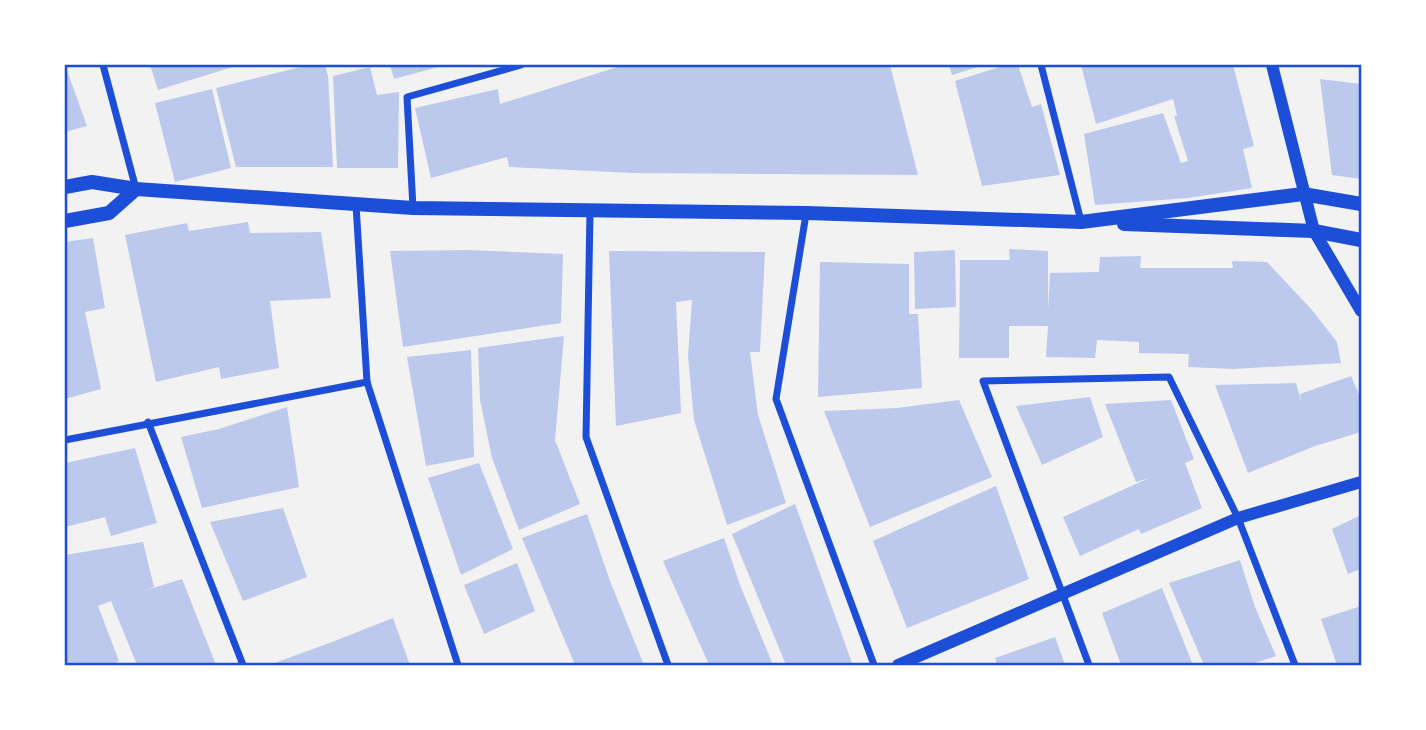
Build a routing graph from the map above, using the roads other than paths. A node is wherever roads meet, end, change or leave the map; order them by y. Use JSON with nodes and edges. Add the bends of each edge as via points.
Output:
{"nodes":[{"id":1,"x":103,"y":65,"type":"edge"},
{"id":2,"x":521,"y":65,"type":"edge"},
{"id":3,"x":1041,"y":65,"type":"edge"},
{"id":4,"x":1272,"y":65,"type":"edge"},
{"id":5,"x":65,"y":187,"type":"edge"},
{"id":6,"x":136,"y":189,"type":"junction"},
{"id":7,"x":1303,"y":194,"type":"junction"},
{"id":8,"x":1361,"y":204,"type":"edge"},
{"id":9,"x":356,"y":205,"type":"junction"},
{"id":10,"x":413,"y":208,"type":"junction"},
{"id":11,"x":590,"y":212,"type":"junction"},
{"id":12,"x":807,"y":213,"type":"junction"},
{"id":13,"x":65,"y":220,"type":"edge"},
{"id":14,"x":1081,"y":222,"type":"junction"},
{"id":15,"x":1314,"y":231,"type":"junction"},
{"id":16,"x":1361,"y":240,"type":"edge"},
{"id":17,"x":1361,"y":311,"type":"edge"},
{"id":18,"x":367,"y":382,"type":"junction"},
{"id":19,"x":148,"y":422,"type":"junction"},
{"id":20,"x":65,"y":440,"type":"edge"},
{"id":21,"x":1361,"y":482,"type":"edge"},
{"id":22,"x":1238,"y":518,"type":"junction"},
{"id":23,"x":1061,"y":594,"type":"junction"},
{"id":24,"x":243,"y":665,"type":"edge"},
{"id":25,"x":458,"y":665,"type":"edge"},
{"id":26,"x":668,"y":665,"type":"edge"},
{"id":27,"x":874,"y":665,"type":"edge"},
{"id":28,"x":898,"y":665,"type":"edge"},
{"id":29,"x":1089,"y":665,"type":"edge"},
{"id":30,"x":1295,"y":665,"type":"edge"}],
"edges":[{"from":1,"to":6,"type":"street"},
{"from":2,"to":10,"type":"street","via":[[407,97]]},
{"from":3,"to":14,"type":"street"},
{"from":4,"to":7,"type":"street"},
{"from":5,"to":6,"type":"main road","via":[[92,182]]},
{"from":6,"to":9,"type":"main road"},
{"from":6,"to":13,"type":"main road","via":[[109,213]]},
{"from":7,"to":8,"type":"main road"},
{"from":7,"to":14,"type":"main road"},
{"from":7,"to":15,"type":"street"},
{"from":9,"to":10,"type":"main road"},
{"from":9,"to":18,"type":"street"},
{"from":10,"to":11,"type":"main road"},
{"from":11,"to":12,"type":"main road"},
{"from":11,"to":26,"type":"street","via":[[586,436]]},
{"from":12,"to":14,"type":"main road"},
{"from":12,"to":27,"type":"street","via":[[776,399]]},
{"from":14,"to":15,"type":"main road"},
{"from":15,"to":16,"type":"main road"},
{"from":15,"to":17,"type":"street"},
{"from":18,"to":19,"type":"street"},
{"from":18,"to":25,"type":"street"},
{"from":19,"to":20,"type":"street"},
{"from":19,"to":24,"type":"street"},
{"from":21,"to":22,"type":"street"},
{"from":22,"to":23,"type":"street"},
{"from":22,"to":23,"type":"street","via":[[1169,377],[983,381]]},
{"from":22,"to":30,"type":"street"},
{"from":23,"to":28,"type":"street"},
{"from":23,"to":29,"type":"street"}]}
